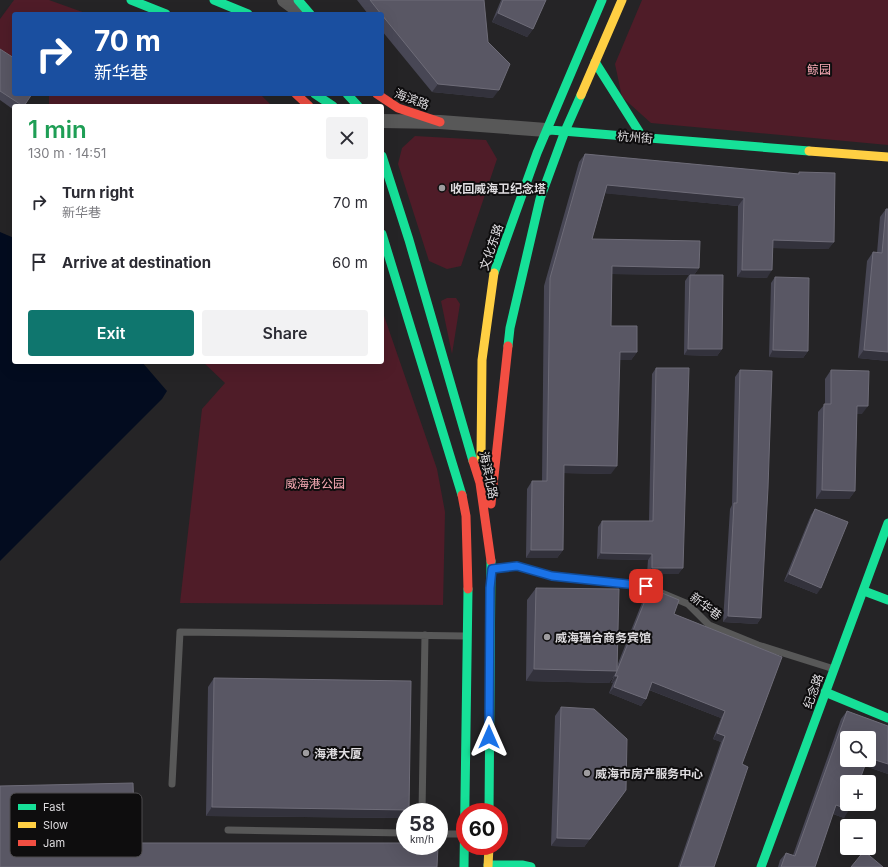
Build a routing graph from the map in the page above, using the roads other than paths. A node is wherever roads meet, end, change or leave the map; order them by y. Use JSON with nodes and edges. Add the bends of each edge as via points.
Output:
{"nodes":[{"id":1,"x":131,"y":0,"type":"edge"},
{"id":2,"x":214,"y":0,"type":"edge"},
{"id":3,"x":284,"y":0,"type":"edge"},
{"id":4,"x":298,"y":0,"type":"edge"},
{"id":5,"x":602,"y":0,"type":"edge"},
{"id":6,"x":622,"y":0,"type":"edge"},
{"id":7,"x":161,"y":12,"type":"edge"},
{"id":8,"x":243,"y":12,"type":"edge"},
{"id":9,"x":300,"y":12,"type":"edge"},
{"id":10,"x":308,"y":12,"type":"edge"},
{"id":11,"x":595,"y":62,"type":"junction"},
{"id":12,"x":298,"y":96,"type":"edge"},
{"id":13,"x":319,"y":96,"type":"edge"},
{"id":14,"x":349,"y":96,"type":"edge"},
{"id":15,"x":379,"y":96,"type":"edge"},
{"id":16,"x":307,"y":104,"type":"edge"},
{"id":17,"x":330,"y":104,"type":"edge"},
{"id":18,"x":356,"y":104,"type":"edge"},
{"id":19,"x":384,"y":121,"type":"edge"},
{"id":20,"x":440,"y":122,"type":"junction"},
{"id":21,"x":546,"y":130,"type":"junction"},
{"id":22,"x":565,"y":131,"type":"junction"},
{"id":23,"x":643,"y":138,"type":"junction"},
{"id":24,"x":888,"y":157,"type":"edge"},
{"id":25,"x":384,"y":162,"type":"edge"},
{"id":26,"x":384,"y":240,"type":"edge"},
{"id":27,"x":480,"y":483,"type":"junction"},
{"id":28,"x":466,"y":516,"type":"junction"},
{"id":29,"x":888,"y":523,"type":"edge"},
{"id":30,"x":488,"y":537,"type":"junction"},
{"id":31,"x":492,"y":569,"type":"junction"},
{"id":32,"x":468,"y":574,"type":"junction"},
{"id":33,"x":864,"y":591,"type":"junction"},
{"id":34,"x":888,"y":600,"type":"edge"},
{"id":35,"x":425,"y":635,"type":"junction"},
{"id":36,"x":467,"y":636,"type":"junction"},
{"id":37,"x":834,"y":669,"type":"junction"},
{"id":38,"x":825,"y":692,"type":"junction"},
{"id":39,"x":888,"y":718,"type":"edge"},
{"id":40,"x":172,"y":784,"type":"dead end"},
{"id":41,"x":422,"y":803,"type":"edge"},
{"id":42,"x":464,"y":803,"type":"edge"},
{"id":43,"x":489,"y":803,"type":"edge"},
{"id":44,"x":228,"y":830,"type":"dead end"},
{"id":45,"x":396,"y":833,"type":"edge"},
{"id":46,"x":464,"y":855,"type":"edge"},
{"id":47,"x":488,"y":855,"type":"edge"},
{"id":48,"x":488,"y":866,"type":"edge"},
{"id":49,"x":464,"y":867,"type":"edge"},
{"id":50,"x":531,"y":867,"type":"edge"},
{"id":51,"x":761,"y":867,"type":"edge"}],
"edges":[{"from":1,"to":7,"type":"main road"},
{"from":2,"to":8,"type":"main road"},
{"from":3,"to":9,"type":"street"},
{"from":4,"to":10,"type":"main road"},
{"from":5,"to":21,"type":"main road","name":"文化东路"},
{"from":6,"to":11,"type":"main road"},
{"from":11,"to":22,"type":"main road"},
{"from":11,"to":23,"type":"main road"},
{"from":12,"to":16,"type":"main road"},
{"from":13,"to":17,"type":"main road"},
{"from":14,"to":18,"type":"main road"},
{"from":15,"to":20,"type":"main road","name":"海滨路","via":[[396,107]]},
{"from":19,"to":20,"type":"street","name":"杭州街"},
{"from":20,"to":21,"type":"street","name":"杭州街"},
{"from":21,"to":22,"type":"main road","name":"杭州街"},
{"from":21,"to":27,"type":"main road","name":"文化东路","via":[[492,279],[482,360]]},
{"from":22,"to":23,"type":"main road","name":"杭州街"},
{"from":22,"to":30,"type":"main road","via":[[540,199],[510,328]]},
{"from":23,"to":24,"type":"main road","name":"杭州街"},
{"from":25,"to":27,"type":"main road","name":"海滨北路","via":[[410,240]]},
{"from":26,"to":28,"type":"main road","via":[[460,487]]},
{"from":27,"to":28,"type":"main road","name":"文化东路"},
{"from":27,"to":30,"type":"main road","name":"海滨北路"},
{"from":28,"to":32,"type":"main road"},
{"from":29,"to":33,"type":"main road","name":"纪念路"},
{"from":30,"to":31,"type":"main road","name":"海滨北路"},
{"from":30,"to":32,"type":"main road"},
{"from":31,"to":37,"type":"lane","name":"新华巷","via":[[517,566],[552,576],[646,586],[688,604],[709,625],[758,646]]},
{"from":31,"to":43,"type":"main road","name":"海滨北路"},
{"from":32,"to":36,"type":"main road"},
{"from":33,"to":34,"type":"main road"},
{"from":33,"to":37,"type":"main road","name":"纪念路"},
{"from":35,"to":36,"type":"lane"},
{"from":35,"to":40,"type":"lane","via":[[180,632]]},
{"from":35,"to":41,"type":"lane"},
{"from":36,"to":42,"type":"main road"},
{"from":37,"to":38,"type":"main road","name":"纪念路"},
{"from":38,"to":39,"type":"main road"},
{"from":38,"to":51,"type":"main road","name":"纪念路"},
{"from":44,"to":45,"type":"lane"},
{"from":46,"to":49,"type":"main road"},
{"from":47,"to":48,"type":"main road"},
{"from":48,"to":50,"type":"main road"}]}
